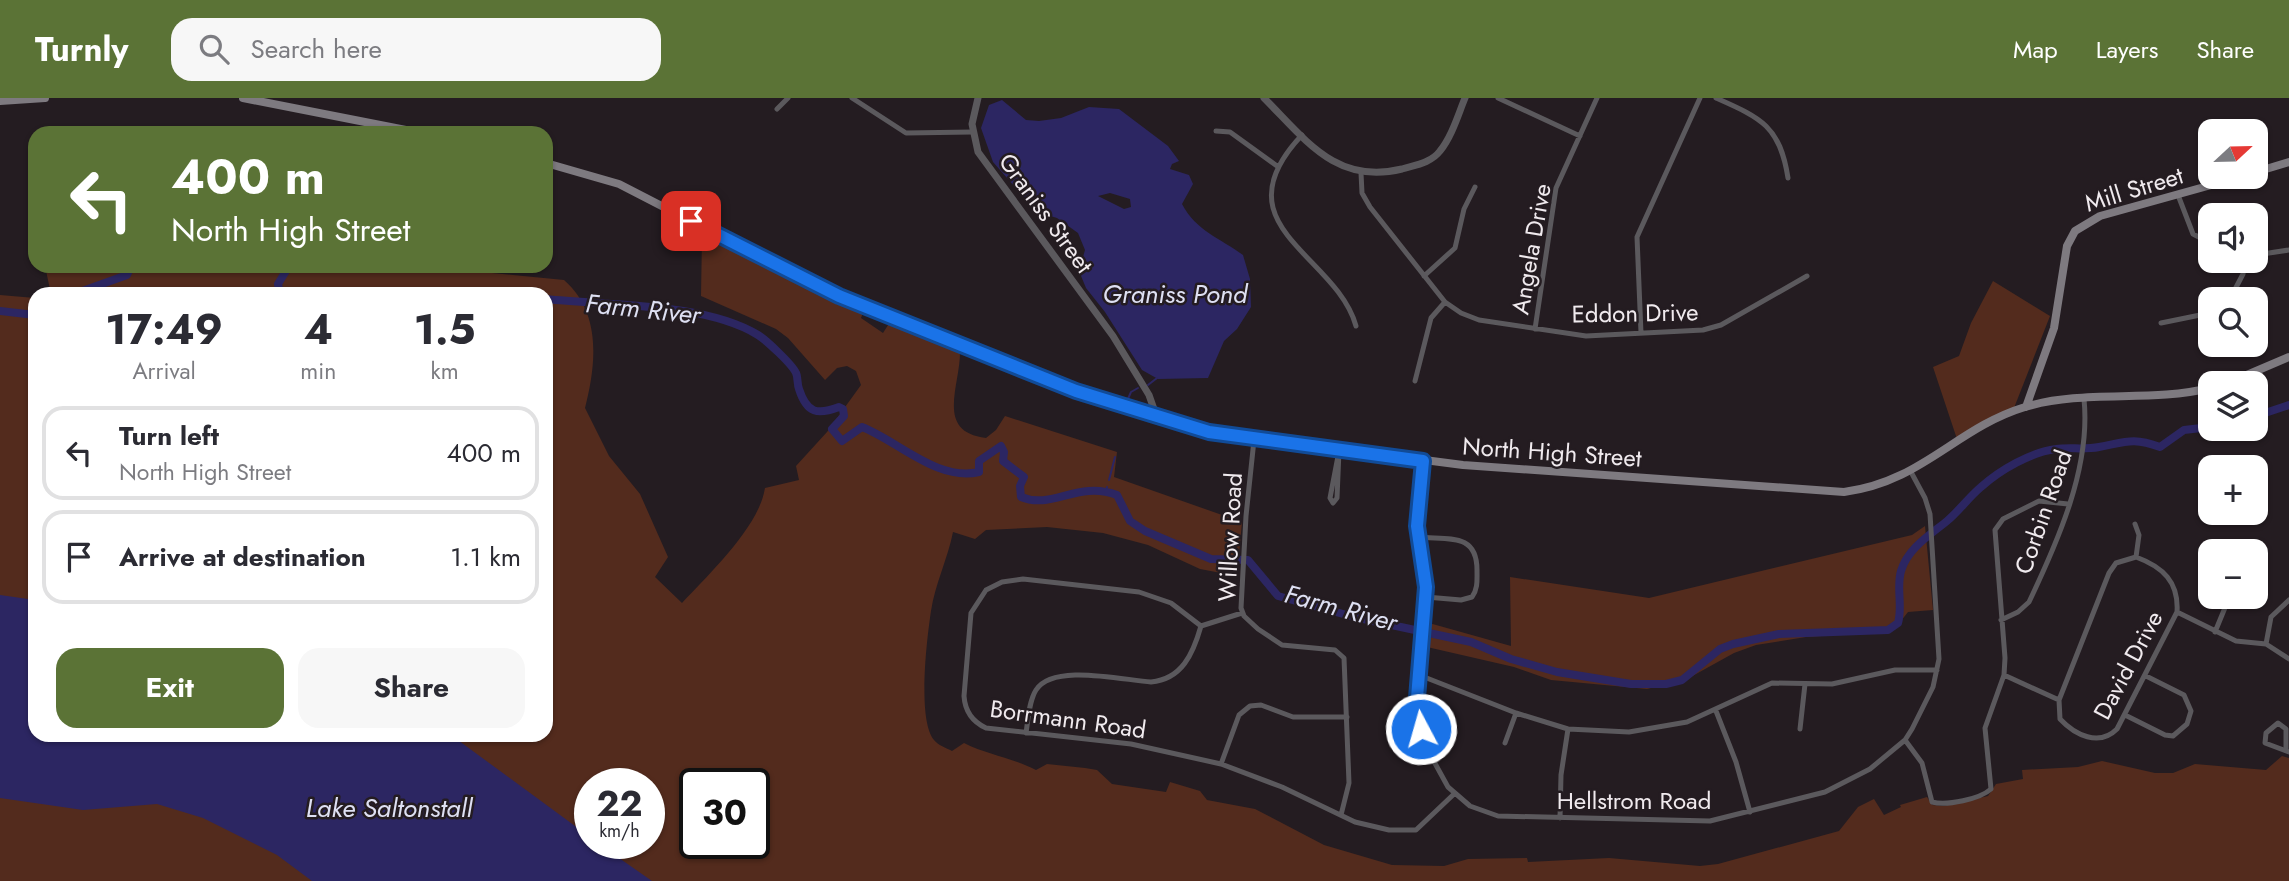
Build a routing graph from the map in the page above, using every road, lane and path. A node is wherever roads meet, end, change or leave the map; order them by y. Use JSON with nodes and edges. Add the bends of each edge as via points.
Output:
{"nodes":[{"id":1,"x":45,"y":98,"type":"edge"},
{"id":2,"x":243,"y":98,"type":"edge"},
{"id":3,"x":788,"y":98,"type":"edge"},
{"id":4,"x":852,"y":98,"type":"edge"},
{"id":5,"x":978,"y":98,"type":"edge"},
{"id":6,"x":1264,"y":98,"type":"edge"},
{"id":7,"x":1465,"y":98,"type":"edge"},
{"id":8,"x":1498,"y":98,"type":"edge"},
{"id":9,"x":1597,"y":98,"type":"edge"},
{"id":10,"x":1700,"y":98,"type":"edge"},
{"id":11,"x":1716,"y":98,"type":"edge"},
{"id":12,"x":0,"y":101,"type":"edge"},
{"id":13,"x":776,"y":109,"type":"dead end"},
{"id":14,"x":385,"y":126,"type":"edge"},
{"id":15,"x":1216,"y":131,"type":"dead end"},
{"id":16,"x":972,"y":132,"type":"junction"},
{"id":17,"x":1302,"y":135,"type":"junction"},
{"id":18,"x":1580,"y":136,"type":"junction"},
{"id":19,"x":2289,"y":162,"type":"edge"},
{"id":20,"x":553,"y":165,"type":"edge"},
{"id":21,"x":1277,"y":166,"type":"junction"},
{"id":22,"x":2268,"y":168,"type":"edge"},
{"id":23,"x":1361,"y":173,"type":"junction"},
{"id":24,"x":1788,"y":178,"type":"dead end"},
{"id":25,"x":1475,"y":187,"type":"dead end"},
{"id":26,"x":2199,"y":189,"type":"edge"},
{"id":27,"x":2178,"y":195,"type":"junction"},
{"id":28,"x":2198,"y":237,"type":"edge"},
{"id":29,"x":2289,"y":250,"type":"edge"},
{"id":30,"x":2268,"y":254,"type":"edge"},
{"id":31,"x":1424,"y":276,"type":"junction"},
{"id":32,"x":1807,"y":276,"type":"dead end"},
{"id":33,"x":1445,"y":302,"type":"junction"},
{"id":34,"x":2198,"y":315,"type":"edge"},
{"id":35,"x":2161,"y":323,"type":"dead end"},
{"id":36,"x":1356,"y":326,"type":"dead end"},
{"id":37,"x":1535,"y":329,"type":"junction"},
{"id":38,"x":1641,"y":334,"type":"junction"},
{"id":39,"x":2289,"y":357,"type":"edge"},
{"id":40,"x":2256,"y":371,"type":"edge"},
{"id":41,"x":1415,"y":381,"type":"dead end"},
{"id":42,"x":2035,"y":386,"type":"junction"},
{"id":43,"x":2198,"y":390,"type":"edge"},
{"id":44,"x":2084,"y":399,"type":"junction"},
{"id":45,"x":2040,"y":404,"type":"junction"},
{"id":46,"x":2026,"y":407,"type":"junction"},
{"id":47,"x":1156,"y":415,"type":"junction"},
{"id":48,"x":1254,"y":440,"type":"junction"},
{"id":49,"x":1339,"y":452,"type":"junction"},
{"id":50,"x":1423,"y":461,"type":"junction"},
{"id":51,"x":1911,"y":472,"type":"junction"},
{"id":52,"x":2068,"y":504,"type":"junction"},
{"id":53,"x":2135,"y":524,"type":"dead end"},
{"id":54,"x":1418,"y":537,"type":"junction"},
{"id":55,"x":2136,"y":557,"type":"junction"},
{"id":56,"x":1426,"y":597,"type":"junction"},
{"id":57,"x":2289,"y":600,"type":"edge"},
{"id":58,"x":2224,"y":609,"type":"edge"},
{"id":59,"x":2177,"y":612,"type":"junction"},
{"id":60,"x":1242,"y":613,"type":"junction"},
{"id":61,"x":2001,"y":620,"type":"junction"},
{"id":62,"x":1201,"y":626,"type":"junction"},
{"id":63,"x":2215,"y":632,"type":"junction"},
{"id":64,"x":2266,"y":644,"type":"junction"},
{"id":65,"x":2289,"y":659,"type":"edge"},
{"id":66,"x":1937,"y":670,"type":"junction"},
{"id":67,"x":1419,"y":675,"type":"junction"},
{"id":68,"x":2004,"y":675,"type":"junction"},
{"id":69,"x":2146,"y":677,"type":"junction"},
{"id":70,"x":1805,"y":684,"type":"junction"},
{"id":71,"x":2059,"y":700,"type":"junction"},
{"id":72,"x":1716,"y":711,"type":"junction"},
{"id":73,"x":1516,"y":713,"type":"junction"},
{"id":74,"x":2125,"y":715,"type":"junction"},
{"id":75,"x":1347,"y":717,"type":"junction"},
{"id":76,"x":1568,"y":729,"type":"junction"},
{"id":77,"x":1800,"y":729,"type":"dead end"},
{"id":78,"x":1026,"y":733,"type":"junction"},
{"id":79,"x":1905,"y":740,"type":"junction"},
{"id":80,"x":1505,"y":743,"type":"dead end"},
{"id":81,"x":2288,"y":751,"type":"edge"},
{"id":82,"x":1221,"y":764,"type":"junction"},
{"id":83,"x":1454,"y":794,"type":"junction"},
{"id":84,"x":1750,"y":812,"type":"junction"},
{"id":85,"x":1342,"y":815,"type":"junction"},
{"id":86,"x":1560,"y":818,"type":"junction"}],
"edges":[{"from":1,"to":12,"type":"main road"},
{"from":2,"to":14,"type":"main road"},
{"from":3,"to":13,"type":"street"},
{"from":4,"to":16,"type":"street","via":[[906,132]]},
{"from":5,"to":16,"type":"street"},
{"from":6,"to":17,"type":"street"},
{"from":7,"to":23,"type":"street","via":[[1445,143],[1433,158],[1392,171]]},
{"from":8,"to":18,"type":"street"},
{"from":9,"to":18,"type":"street","name":"Angela Drive"},
{"from":10,"to":38,"type":"street","via":[[1637,237]]},
{"from":11,"to":24,"type":"street","via":[[1756,116],[1771,129],[1782,149]]},
{"from":15,"to":21,"type":"street","via":[[1230,132]]},
{"from":16,"to":47,"type":"street","name":"Graniss Street","via":[[986,164],[1113,336]]},
{"from":17,"to":21,"type":"street"},
{"from":17,"to":23,"type":"street","via":[[1331,161]]},
{"from":18,"to":37,"type":"street","name":"Angela Drive","via":[[1556,188]]},
{"from":19,"to":22,"type":"main road"},
{"from":20,"to":47,"type":"main road","name":"North High Street","via":[[619,184],[808,282],[922,330],[1050,382]]},
{"from":21,"to":36,"type":"street","via":[[1272,194],[1280,225],[1348,307]]},
{"from":23,"to":31,"type":"street","name":"Eddon Drive","via":[[1364,198]]},
{"from":25,"to":31,"type":"street","via":[[1464,208],[1455,248]]},
{"from":26,"to":27,"type":"main road","name":"Mill Street"},
{"from":27,"to":28,"type":"street"},
{"from":27,"to":42,"type":"main road","name":"Mill Street","via":[[2093,218],[2071,236],[2054,328]]},
{"from":29,"to":30,"type":"street"},
{"from":31,"to":33,"type":"street","name":"Eddon Drive"},
{"from":32,"to":38,"type":"street","name":"Eddon Drive","via":[[1714,328]]},
{"from":33,"to":37,"type":"street","name":"Eddon Drive","via":[[1479,320]]},
{"from":33,"to":41,"type":"street","via":[[1431,318]]},
{"from":34,"to":35,"type":"street"},
{"from":37,"to":38,"type":"street","name":"Eddon Drive","via":[[1586,336]]},
{"from":39,"to":40,"type":"main road"},
{"from":42,"to":45,"type":"main road"},
{"from":42,"to":46,"type":"main road","name":"Mill Street"},
{"from":43,"to":44,"type":"main road","name":"North High Street"},
{"from":44,"to":45,"type":"main road","name":"North High Street"},
{"from":44,"to":52,"type":"street","name":"Corbin Road","via":[[2083,458]]},
{"from":45,"to":46,"type":"main road","name":"North High Street"},
{"from":46,"to":51,"type":"main road","name":"North High Street","via":[[1991,422]]},
{"from":47,"to":48,"type":"main road","name":"North High Street"},
{"from":48,"to":49,"type":"main road","name":"North High Street"},
{"from":48,"to":60,"type":"street","name":"Willow Road"},
{"from":49,"to":49,"type":"street","via":[[1330,498],[1333,503],[1337,498]]},
{"from":49,"to":50,"type":"main road","name":"North High Street"},
{"from":50,"to":51,"type":"main road","name":"North High Street","via":[[1828,493],[1879,486]]},
{"from":50,"to":54,"type":"street","name":"Hellstrom Road"},
{"from":51,"to":66,"type":"street","name":"Hellstrom Road","via":[[1931,521],[1940,645]]},
{"from":52,"to":61,"type":"street","name":"Corbin Road","via":[[2029,602]]},
{"from":52,"to":61,"type":"street","via":[[2039,501],[1997,526],[1994,545]]},
{"from":53,"to":55,"type":"street","via":[[2139,536]]},
{"from":54,"to":56,"type":"street","name":"Hellstrom Road"},
{"from":54,"to":56,"type":"street","via":[[1467,542],[1477,557],[1472,597]]},
{"from":55,"to":59,"type":"street","name":"David Drive","via":[[2151,562],[2170,578],[2178,599]]},
{"from":55,"to":71,"type":"street","name":"David Drive","via":[[2116,563],[2109,573]]},
{"from":56,"to":67,"type":"street","name":"Hellstrom Road"},
{"from":57,"to":64,"type":"street","via":[[2271,617]]},
{"from":58,"to":63,"type":"street"},
{"from":59,"to":63,"type":"street"},
{"from":59,"to":69,"type":"street","name":"David Drive"},
{"from":60,"to":62,"type":"street"},
{"from":60,"to":75,"type":"street","name":"Willow Road","via":[[1282,645],[1342,654]]},
{"from":61,"to":68,"type":"street"},
{"from":62,"to":78,"type":"street","via":[[1187,661],[1163,680],[1067,675],[1045,680],[1033,696]]},
{"from":62,"to":78,"type":"street","name":"Borrmann Road","via":[[1171,603],[1139,592],[1023,579],[994,586],[979,597],[971,613],[964,702],[981,726]]},
{"from":63,"to":64,"type":"street","via":[[2245,644]]},
{"from":64,"to":65,"type":"street"},
{"from":66,"to":70,"type":"street","via":[[1895,670],[1847,682]]},
{"from":66,"to":79,"type":"street","name":"Hellstrom Road","via":[[1924,707]]},
{"from":67,"to":73,"type":"street"},
{"from":67,"to":83,"type":"street","name":"Hellstrom Road","via":[[1417,714],[1426,747]]},
{"from":68,"to":71,"type":"street","name":"David Drive"},
{"from":68,"to":79,"type":"street","via":[[1985,728],[1991,789],[1976,797],[1932,802],[1922,763]]},
{"from":69,"to":74,"type":"street","name":"David Drive"},
{"from":69,"to":74,"type":"street","via":[[2184,695],[2191,712],[2187,724],[2173,736],[2165,736]]},
{"from":70,"to":72,"type":"street","via":[[1772,683]]},
{"from":70,"to":77,"type":"street"},
{"from":71,"to":74,"type":"street","name":"David Drive","via":[[2060,719],[2092,738],[2110,736]]},
{"from":72,"to":76,"type":"street","via":[[1629,732]]},
{"from":72,"to":84,"type":"street"},
{"from":73,"to":76,"type":"street"},
{"from":73,"to":80,"type":"street"},
{"from":75,"to":82,"type":"street","via":[[1293,717],[1261,705],[1250,706],[1239,715]]},
{"from":75,"to":85,"type":"street","name":"Willow Road","via":[[1349,783]]},
{"from":76,"to":86,"type":"street"},
{"from":78,"to":82,"type":"street","name":"Borrmann Road","via":[[1131,744]]},
{"from":79,"to":84,"type":"street","name":"Hellstrom Road","via":[[1845,783]]},
{"from":81,"to":81,"type":"street","via":[[2267,746],[2264,740],[2278,723],[2286,729]]},
{"from":82,"to":85,"type":"street","name":"Borrmann Road"},
{"from":83,"to":85,"type":"street","name":"Borrmann Road","via":[[1416,830],[1374,828]]},
{"from":83,"to":86,"type":"street","name":"Hellstrom Road","via":[[1488,814]]},
{"from":84,"to":86,"type":"street","name":"Hellstrom Road","via":[[1695,821]]}]}
